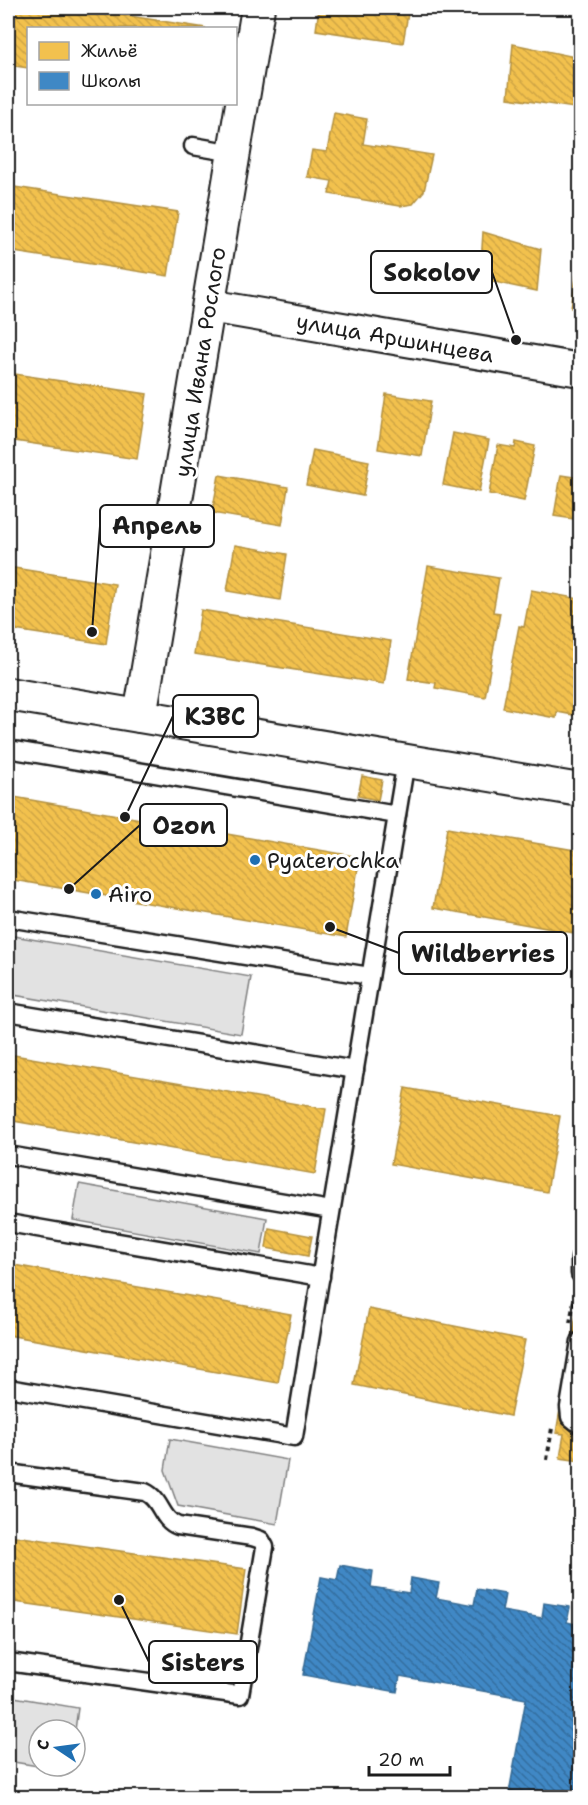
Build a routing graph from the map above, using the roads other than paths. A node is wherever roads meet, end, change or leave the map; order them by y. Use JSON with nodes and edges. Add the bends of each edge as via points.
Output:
{"nodes":[{"id":1,"x":258,"y":8,"type":"edge"},
{"id":2,"x":193,"y":146,"type":"dead end"},
{"id":3,"x":234,"y":153,"type":"junction"},
{"id":4,"x":209,"y":306,"type":"junction"},
{"id":5,"x":580,"y":370,"type":"edge"},
{"id":6,"x":8,"y":694,"type":"edge"},
{"id":7,"x":141,"y":716,"type":"junction"},
{"id":8,"x":8,"y":749,"type":"edge"},
{"id":9,"x":406,"y":761,"type":"junction"},
{"id":10,"x":580,"y":790,"type":"edge"},
{"id":11,"x":397,"y":815,"type":"junction"},
{"id":12,"x":8,"y":918,"type":"edge"},
{"id":13,"x":370,"y":976,"type":"junction"},
{"id":14,"x":8,"y":1012,"type":"edge"},
{"id":15,"x":355,"y":1070,"type":"junction"},
{"id":16,"x":8,"y":1155,"type":"edge"},
{"id":17,"x":331,"y":1210,"type":"junction"},
{"id":18,"x":8,"y":1223,"type":"edge"},
{"id":19,"x":580,"y":1258,"type":"edge"},
{"id":20,"x":580,"y":1274,"type":"edge"},
{"id":21,"x":321,"y":1276,"type":"junction"},
{"id":22,"x":580,"y":1341,"type":"edge"},
{"id":23,"x":8,"y":1388,"type":"edge"},
{"id":24,"x":580,"y":1425,"type":"edge"},
{"id":25,"x":8,"y":1473,"type":"edge"},
{"id":26,"x":8,"y":1662,"type":"edge"}],
"edges":[{"from":1,"to":3,"type":"street","name":"улица Ивана Рослого"},
{"from":2,"to":3,"type":"lane"},
{"from":3,"to":4,"type":"street","name":"улица Ивана Рослого"},
{"from":4,"to":5,"type":"street","name":"улица Аршинцева"},
{"from":4,"to":7,"type":"street","name":"улица Ивана Рослого"},
{"from":6,"to":7,"type":"street"},
{"from":7,"to":9,"type":"street"},
{"from":8,"to":11,"type":"lane"},
{"from":9,"to":10,"type":"street"},
{"from":9,"to":11,"type":"lane"},
{"from":11,"to":13,"type":"lane"},
{"from":12,"to":13,"type":"lane"},
{"from":13,"to":15,"type":"lane"},
{"from":14,"to":15,"type":"lane"},
{"from":15,"to":17,"type":"lane"},
{"from":16,"to":17,"type":"lane"},
{"from":17,"to":21,"type":"lane"},
{"from":18,"to":21,"type":"lane"},
{"from":19,"to":20,"type":"lane"},
{"from":21,"to":23,"type":"lane","via":[[294,1437]]},
{"from":22,"to":24,"type":"lane","via":[[569,1407],[570,1417]]},
{"from":25,"to":26,"type":"lane","via":[[145,1492],[153,1496],[168,1522],[261,1539],[264,1547],[240,1695]]}]}
